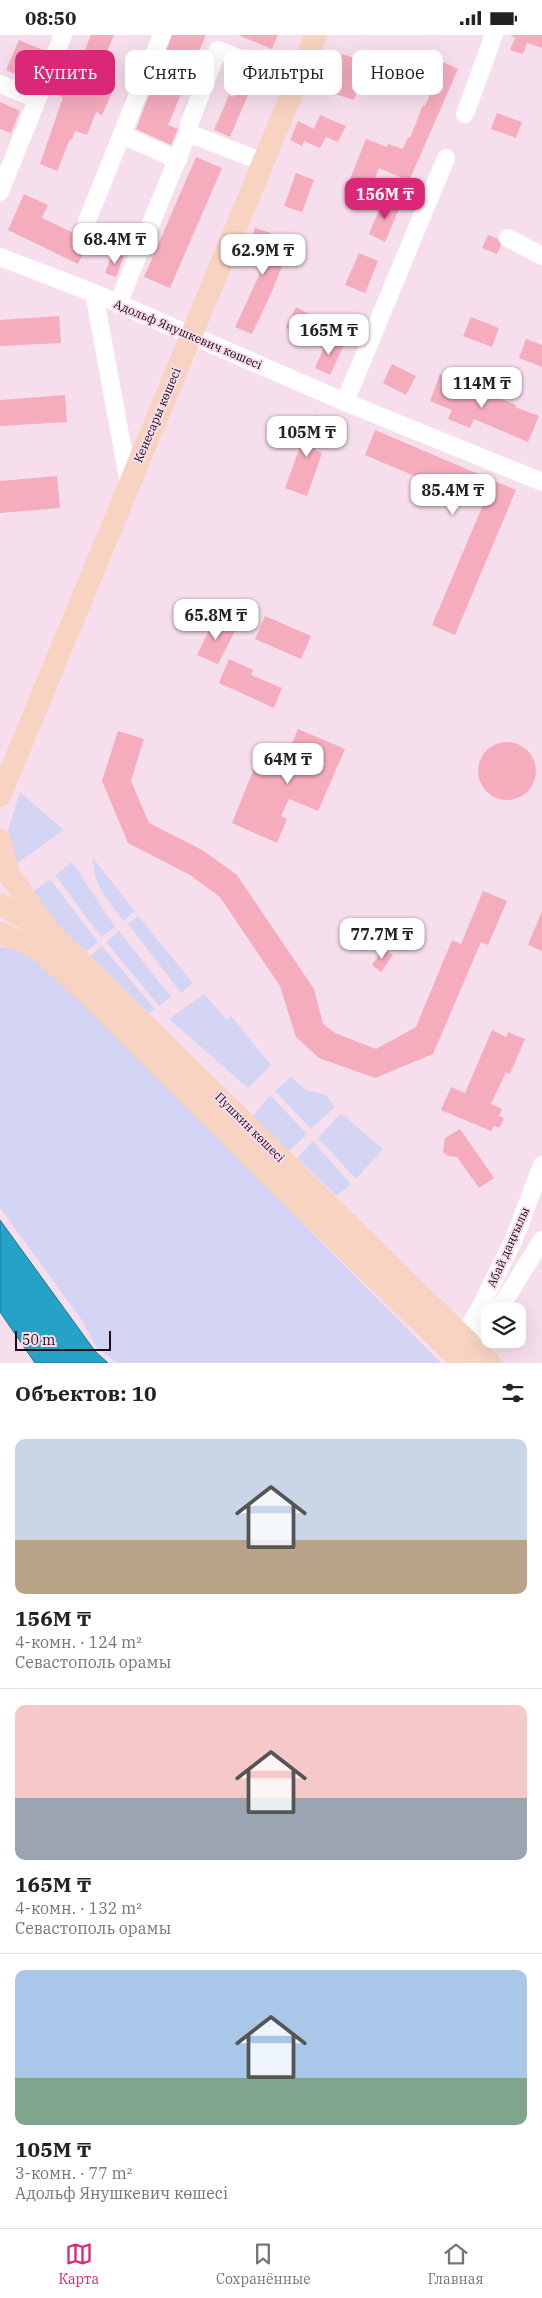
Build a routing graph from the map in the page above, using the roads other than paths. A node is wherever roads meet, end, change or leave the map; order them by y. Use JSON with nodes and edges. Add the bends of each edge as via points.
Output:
{"nodes":[{"id":1,"x":63,"y":35,"type":"edge"},
{"id":2,"x":162,"y":35,"type":"edge"},
{"id":3,"x":316,"y":35,"type":"edge"},
{"id":4,"x":494,"y":35,"type":"edge"},
{"id":5,"x":310,"y":50,"type":"edge"},
{"id":6,"x":224,"y":52,"type":"edge"},
{"id":7,"x":0,"y":84,"type":"edge"},
{"id":8,"x":291,"y":95,"type":"edge"},
{"id":9,"x":37,"y":99,"type":"junction"},
{"id":10,"x":465,"y":114,"type":"dead end"},
{"id":11,"x":188,"y":133,"type":"junction"},
{"id":12,"x":123,"y":135,"type":"junction"},
{"id":13,"x":446,"y":158,"type":"dead end"},
{"id":14,"x":178,"y":160,"type":"junction"},
{"id":15,"x":263,"y":162,"type":"junction"},
{"id":16,"x":0,"y":192,"type":"edge"},
{"id":17,"x":87,"y":221,"type":"dead end"},
{"id":18,"x":508,"y":238,"type":"dead end"},
{"id":19,"x":542,"y":256,"type":"edge"},
{"id":20,"x":0,"y":257,"type":"edge"},
{"id":21,"x":94,"y":293,"type":"junction"},
{"id":22,"x":118,"y":304,"type":"junction"},
{"id":23,"x":191,"y":334,"type":"junction"},
{"id":24,"x":345,"y":402,"type":"junction"},
{"id":25,"x":542,"y":482,"type":"edge"},
{"id":26,"x":129,"y":483,"type":"junction"},
{"id":27,"x":0,"y":796,"type":"edge"},
{"id":28,"x":0,"y":840,"type":"edge"},
{"id":29,"x":0,"y":903,"type":"edge"},
{"id":30,"x":0,"y":933,"type":"edge"},
{"id":31,"x":44,"y":940,"type":"junction"},
{"id":32,"x":0,"y":943,"type":"edge"},
{"id":33,"x":542,"y":1165,"type":"edge"},
{"id":34,"x":542,"y":1240,"type":"edge"},
{"id":35,"x":503,"y":1303,"type":"edge"},
{"id":36,"x":481,"y":1332,"type":"edge"},
{"id":37,"x":462,"y":1352,"type":"edge"},
{"id":38,"x":490,"y":1363,"type":"edge"}],
"edges":[{"from":1,"to":9,"type":"street"},
{"from":2,"to":12,"type":"street"},
{"from":3,"to":5,"type":"main road","name":"Кенесары көшесі"},
{"from":4,"to":10,"type":"street"},
{"from":6,"to":11,"type":"street","via":[[218,50]]},
{"from":7,"to":9,"type":"street"},
{"from":8,"to":15,"type":"main road","name":"Кенесары көшесі"},
{"from":9,"to":16,"type":"street"},
{"from":11,"to":14,"type":"street"},
{"from":11,"to":15,"type":"street"},
{"from":12,"to":14,"type":"street"},
{"from":12,"to":17,"type":"street"},
{"from":13,"to":24,"type":"street"},
{"from":14,"to":22,"type":"street"},
{"from":15,"to":23,"type":"main road","name":"Кенесары көшесі"},
{"from":18,"to":19,"type":"street"},
{"from":20,"to":21,"type":"street","name":"Адольф Янушкевич көшесі"},
{"from":21,"to":22,"type":"street","name":"Адольф Янушкевич көшесі"},
{"from":21,"to":26,"type":"street"},
{"from":22,"to":23,"type":"street","name":"Адольф Янушкевич көшесі"},
{"from":23,"to":24,"type":"street","name":"Адольф Янушкевич көшесі"},
{"from":23,"to":26,"type":"main road","name":"Кенесары көшесі"},
{"from":24,"to":25,"type":"street","name":"Адольф Янушкевич көшесі"},
{"from":26,"to":27,"type":"main road","name":"Кенесары көшесі"},
{"from":28,"to":31,"type":"main road","via":[[9,874]]},
{"from":29,"to":31,"type":"main road","name":"Пушкин көшесі"},
{"from":30,"to":31,"type":"main road","name":"Пушкин көшесі"},
{"from":31,"to":32,"type":"main road"},
{"from":31,"to":37,"type":"main road","name":"Пушкин көшесі"},
{"from":33,"to":37,"type":"street","name":"Абай даңғылы","via":[[514,1239]]},
{"from":34,"to":35,"type":"street"},
{"from":36,"to":37,"type":"street"},
{"from":37,"to":38,"type":"main road","name":"Пушкин көшесі"}]}
